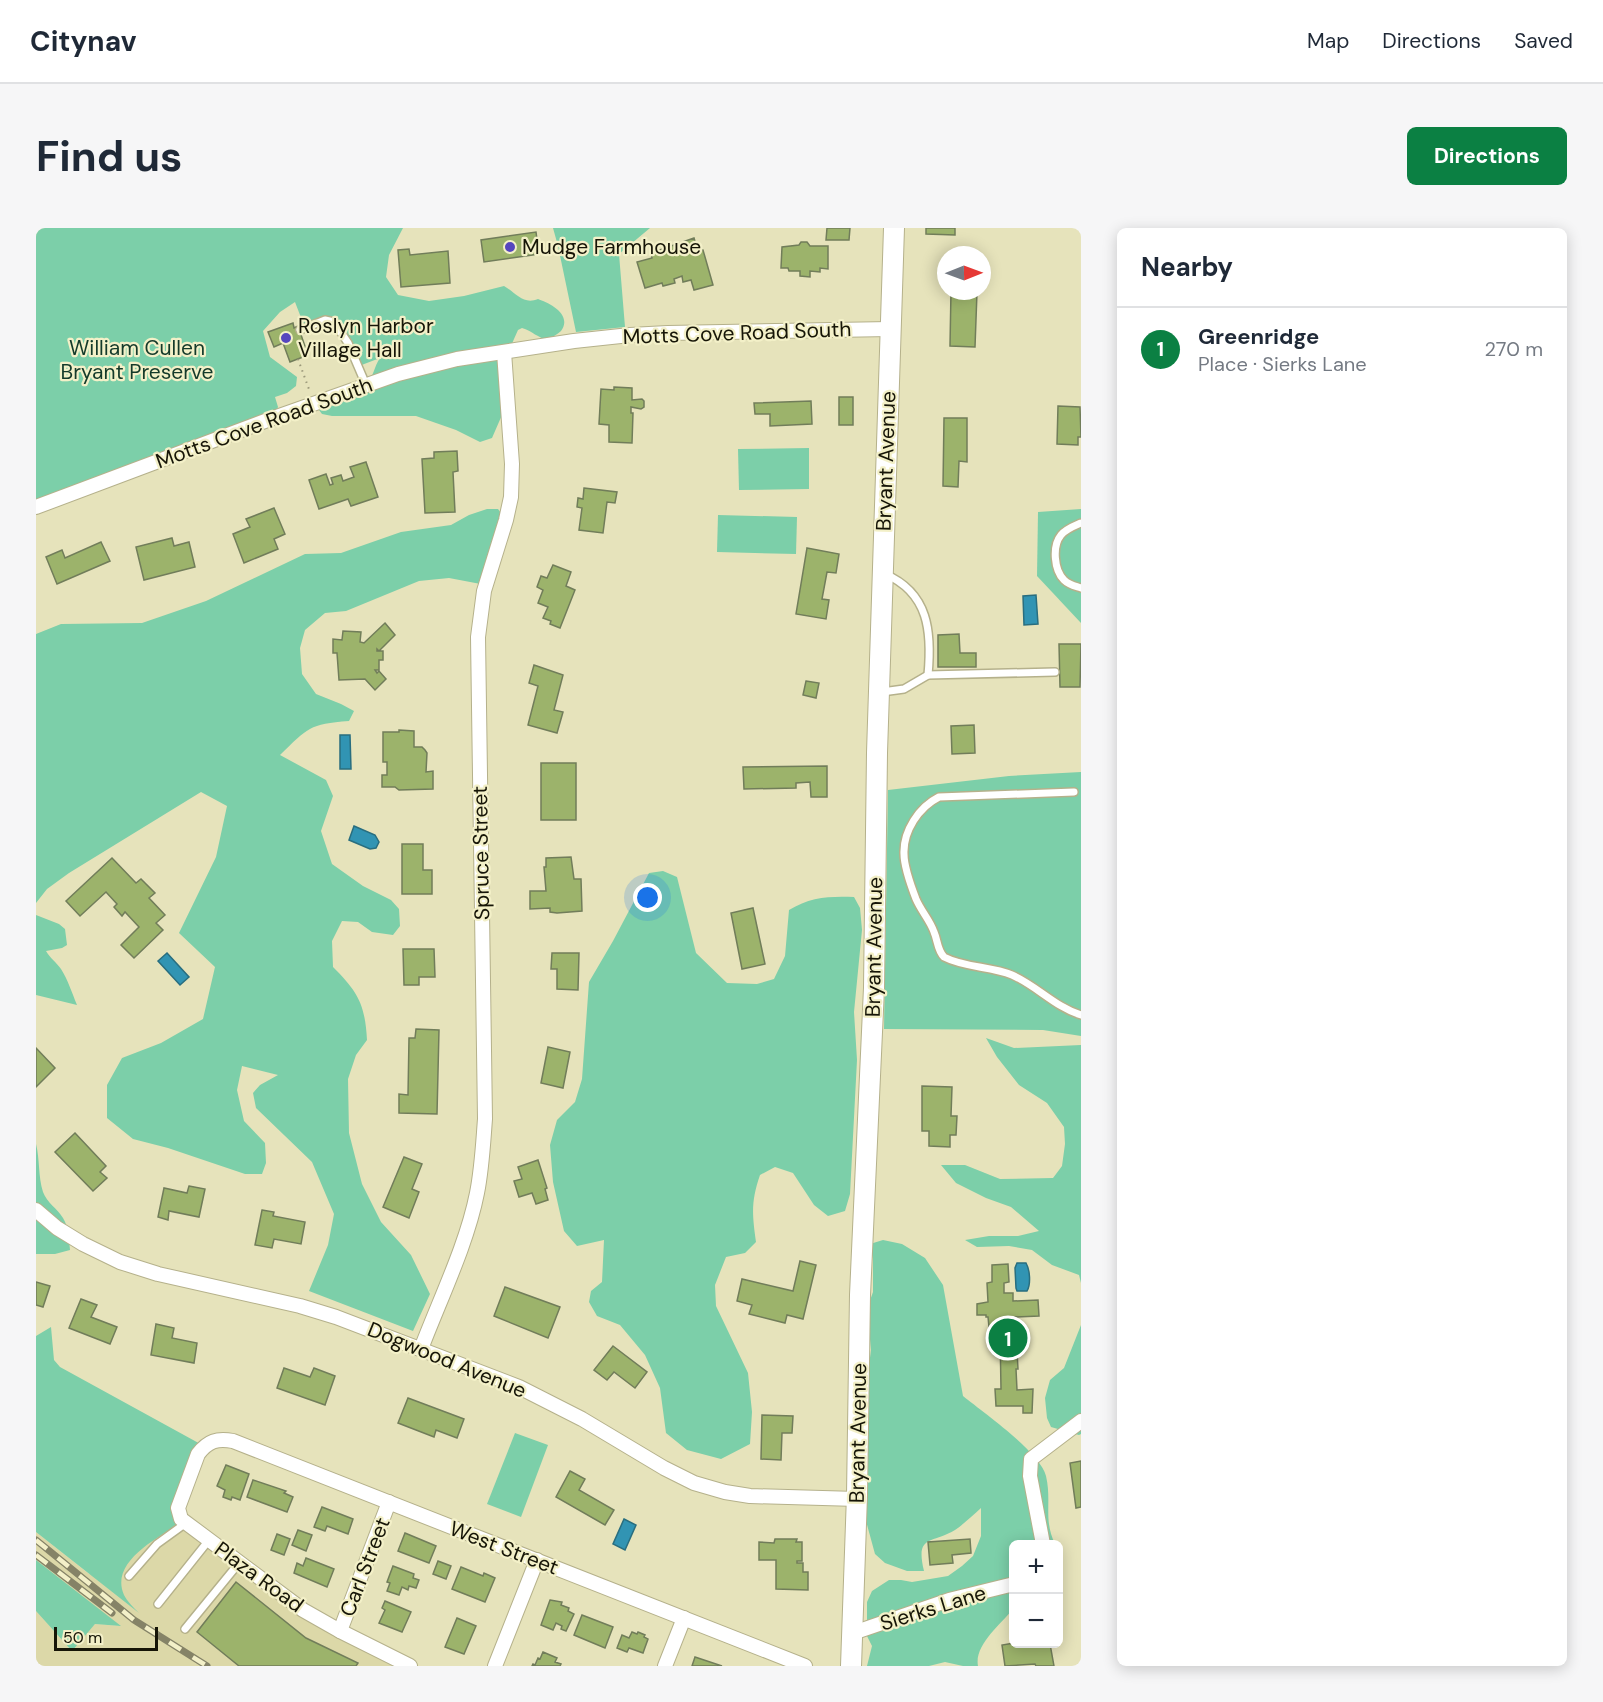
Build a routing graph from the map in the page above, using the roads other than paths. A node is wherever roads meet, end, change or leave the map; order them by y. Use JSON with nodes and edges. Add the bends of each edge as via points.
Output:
{"nodes":[{"id":1,"x":894,"y":228,"type":"edge"},
{"id":2,"x":890,"y":329,"type":"junction"},
{"id":3,"x":300,"y":330,"type":"dead end"},
{"id":4,"x":504,"y":352,"type":"junction"},
{"id":5,"x":366,"y":385,"type":"junction"},
{"id":6,"x":36,"y":507,"type":"edge"},
{"id":7,"x":1081,"y":523,"type":"edge"},
{"id":8,"x":883,"y":574,"type":"junction"},
{"id":9,"x":1081,"y":588,"type":"edge"},
{"id":10,"x":1055,"y":672,"type":"dead end"},
{"id":11,"x":928,"y":675,"type":"junction"},
{"id":12,"x":879,"y":693,"type":"junction"},
{"id":13,"x":1074,"y":792,"type":"dead end"},
{"id":14,"x":1081,"y":1015,"type":"edge"},
{"id":15,"x":36,"y":1210,"type":"edge"},
{"id":16,"x":421,"y":1349,"type":"junction"},
{"id":17,"x":1081,"y":1421,"type":"edge"},
{"id":18,"x":857,"y":1499,"type":"junction"},
{"id":19,"x":389,"y":1502,"type":"junction"},
{"id":20,"x":186,"y":1523,"type":"junction"},
{"id":21,"x":209,"y":1540,"type":"junction"},
{"id":22,"x":1042,"y":1540,"type":"edge"},
{"id":23,"x":537,"y":1560,"type":"junction"},
{"id":24,"x":239,"y":1563,"type":"junction"},
{"id":25,"x":129,"y":1576,"type":"dead end"},
{"id":26,"x":1009,"y":1585,"type":"edge"},
{"id":27,"x":158,"y":1604,"type":"dead end"},
{"id":28,"x":684,"y":1618,"type":"junction"},
{"id":29,"x":185,"y":1629,"type":"dead end"},
{"id":30,"x":340,"y":1631,"type":"junction"},
{"id":31,"x":853,"y":1633,"type":"junction"},
{"id":32,"x":410,"y":1666,"type":"edge"},
{"id":33,"x":495,"y":1666,"type":"edge"},
{"id":34,"x":665,"y":1666,"type":"edge"},
{"id":35,"x":805,"y":1666,"type":"edge"},
{"id":36,"x":851,"y":1666,"type":"edge"}],
"edges":[{"from":1,"to":2,"type":"main road","name":"Bryant Avenue"},
{"from":2,"to":4,"type":"street","name":"Motts Cove Road South","via":[[668,333]]},
{"from":2,"to":8,"type":"main road","name":"Bryant Avenue"},
{"from":3,"to":5,"type":"lane","via":[[325,320],[334,322]]},
{"from":4,"to":5,"type":"street","name":"Motts Cove Road South","via":[[457,359]]},
{"from":4,"to":16,"type":"street","name":"Spruce Street","via":[[511,497],[484,591],[478,637],[483,1152],[469,1223]]},
{"from":5,"to":6,"type":"street","name":"Motts Cove Road South"},
{"from":7,"to":9,"type":"lane","via":[[1062,534],[1056,553],[1059,574]]},
{"from":8,"to":11,"type":"lane","via":[[900,581],[917,597],[928,625]]},
{"from":8,"to":12,"type":"main road","name":"Bryant Avenue"},
{"from":10,"to":11,"type":"lane"},
{"from":11,"to":12,"type":"lane","via":[[904,689]]},
{"from":12,"to":18,"type":"main road","name":"Bryant Avenue"},
{"from":13,"to":14,"type":"lane","via":[[939,797],[924,806],[916,817],[904,856],[916,898],[944,957],[1015,976],[1054,1003]]},
{"from":15,"to":16,"type":"street","name":"Dogwood Avenue","via":[[57,1228],[120,1262],[300,1306]]},
{"from":16,"to":18,"type":"street","name":"Dogwood Avenue","via":[[546,1400],[694,1483],[750,1496]]},
{"from":17,"to":22,"type":"street","via":[[1031,1459],[1030,1476]]},
{"from":18,"to":31,"type":"main road","name":"Bryant Avenue"},
{"from":19,"to":20,"type":"street","name":"West Street","via":[[221,1439],[211,1441],[198,1454],[178,1508]]},
{"from":19,"to":23,"type":"street","name":"West Street"},
{"from":19,"to":30,"type":"street","name":"Carl Street"},
{"from":20,"to":21,"type":"street","name":"Plaza Road"},
{"from":20,"to":25,"type":"lane","via":[[157,1544]]},
{"from":21,"to":24,"type":"street","name":"Plaza Road"},
{"from":21,"to":27,"type":"lane"},
{"from":23,"to":28,"type":"street","name":"West Street"},
{"from":23,"to":33,"type":"street"},
{"from":24,"to":29,"type":"lane"},
{"from":24,"to":30,"type":"street","name":"Plaza Road","via":[[279,1594]]},
{"from":26,"to":31,"type":"street","name":"Sierks Lane","via":[[949,1600]]},
{"from":28,"to":34,"type":"street"},
{"from":28,"to":35,"type":"street","name":"West Street"},
{"from":30,"to":32,"type":"street","name":"Plaza Road"},
{"from":31,"to":36,"type":"main road","name":"Bryant Avenue"}]}
